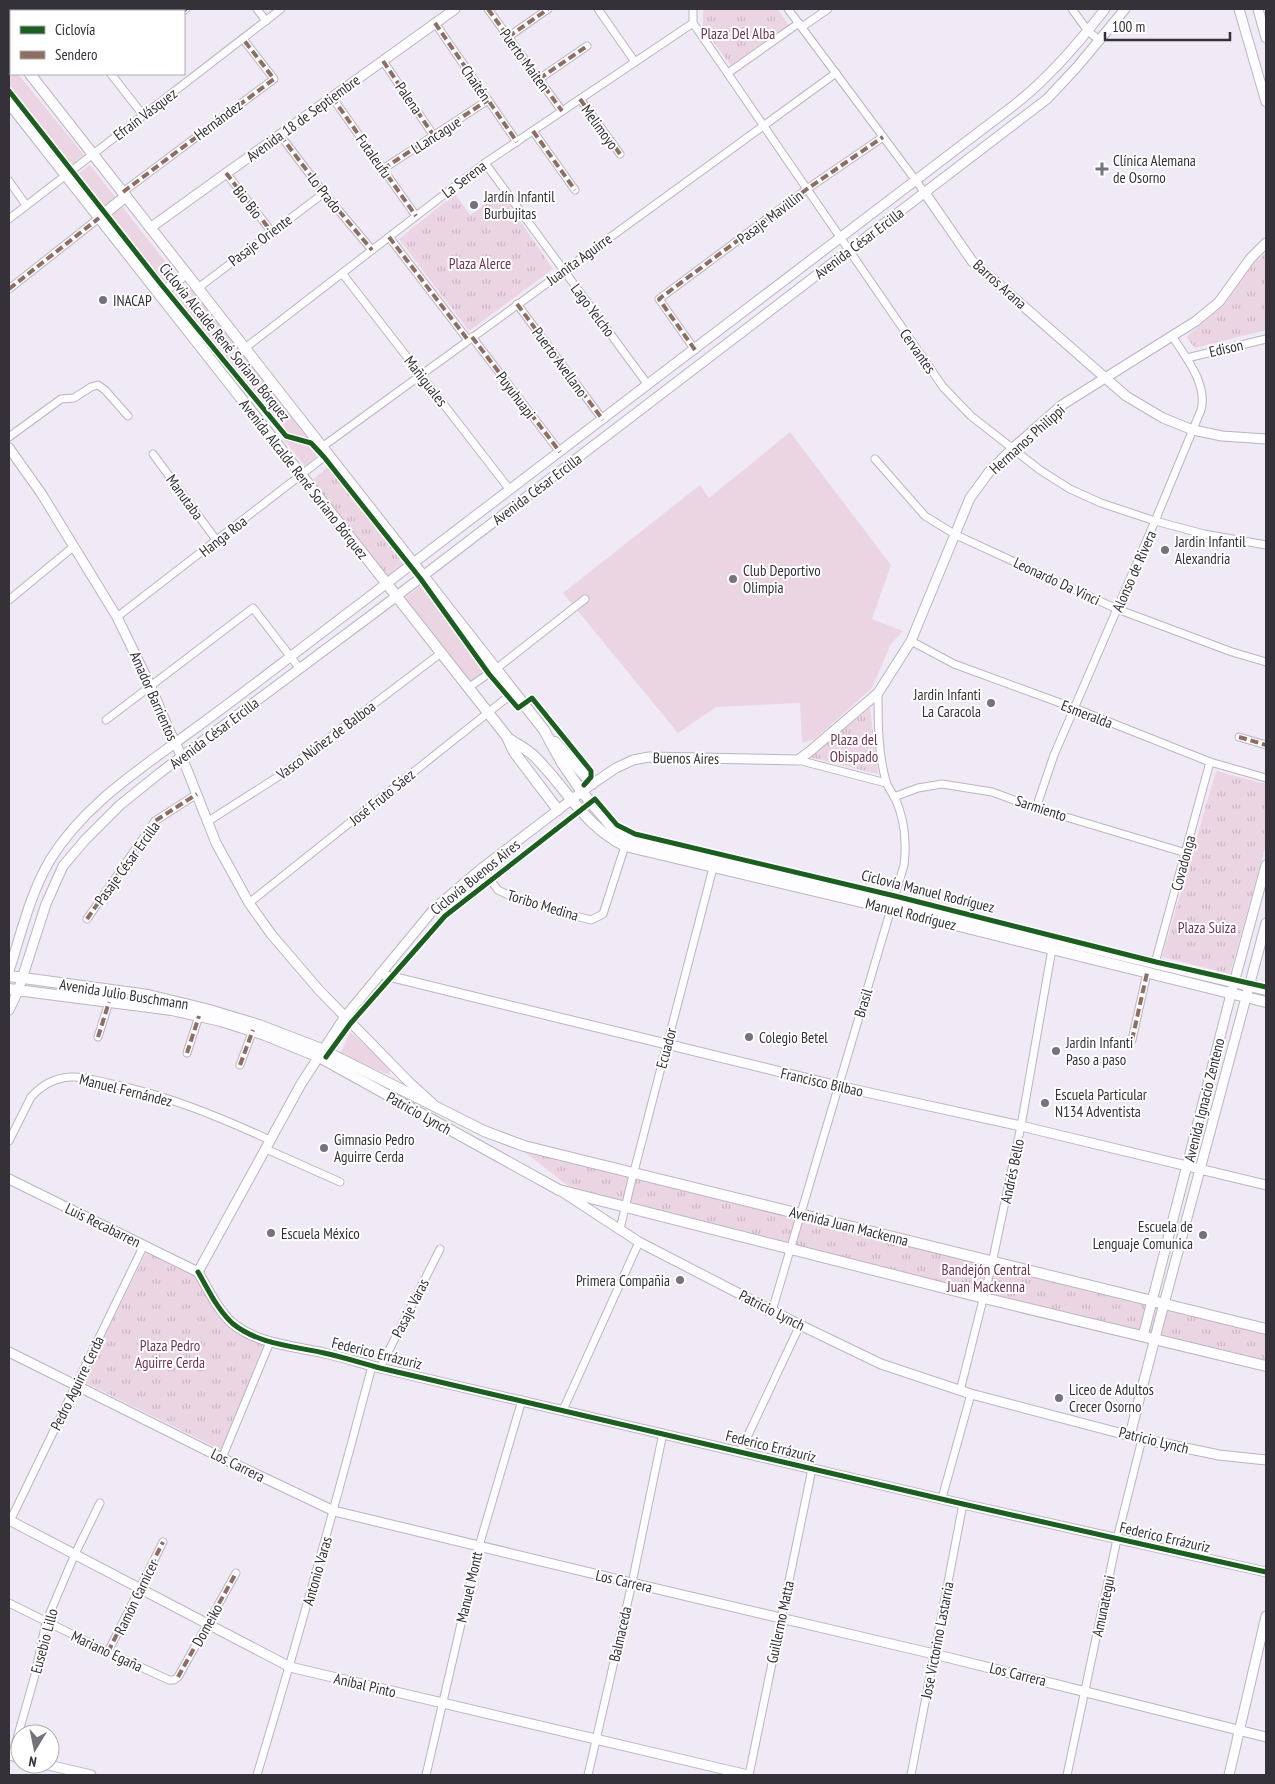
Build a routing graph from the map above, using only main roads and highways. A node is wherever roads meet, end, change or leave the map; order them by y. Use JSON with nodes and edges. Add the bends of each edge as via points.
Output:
{"nodes":[{"id":1,"x":31,"y":75,"type":"edge"},
{"id":2,"x":9,"y":103,"type":"edge"},
{"id":3,"x":124,"y":194,"type":"junction"},
{"id":4,"x":99,"y":218,"type":"junction"},
{"id":5,"x":186,"y":273,"type":"junction"},
{"id":6,"x":160,"y":295,"type":"junction"},
{"id":7,"x":544,"y":730,"type":"junction"},
{"id":8,"x":508,"y":738,"type":"junction"},
{"id":9,"x":592,"y":784,"type":"road end"},
{"id":10,"x":571,"y":801,"type":"joint"},
{"id":11,"x":558,"y":810,"type":"road end"},
{"id":12,"x":892,"y":905,"type":"junction"},
{"id":13,"x":9,"y":976,"type":"edge"},
{"id":14,"x":13,"y":990,"type":"edge"},
{"id":15,"x":1266,"y":990,"type":"edge"},
{"id":16,"x":1266,"y":1002,"type":"edge"},
{"id":17,"x":320,"y":1052,"type":"junction"},
{"id":18,"x":1266,"y":1329,"type":"edge"},
{"id":19,"x":1266,"y":1366,"type":"edge"}],
"edges":[{"from":1,"to":3,"type":"main road"},
{"from":2,"to":4,"type":"main road","name":"Avenida Alcalde René Soriano Bórquez"},
{"from":3,"to":4,"type":"main road"},
{"from":3,"to":5,"type":"main road"},
{"from":4,"to":6,"type":"main road","name":"Avenida Alcalde René Soriano Bórquez"},
{"from":5,"to":6,"type":"main road"},
{"from":5,"to":7,"type":"main road"},
{"from":6,"to":8,"type":"main road","name":"Avenida Alcalde René Soriano Bórquez"},
{"from":7,"to":9,"type":"main road"},
{"from":7,"to":12,"type":"main road","name":"Manuel Rodríguez","via":[[582,792],[611,826],[624,835]]},
{"from":8,"to":10,"type":"main road","name":"Avenida Alcalde René Soriano Bórquez","via":[[532,754]]},
{"from":8,"to":11,"type":"main road","via":[[514,752]]},
{"from":10,"to":12,"type":"main road","name":"Manuel Rodríguez","via":[[606,836],[625,846]]},
{"from":12,"to":15,"type":"main road","name":"Manuel Rodríguez"},
{"from":12,"to":16,"type":"main road","name":"Manuel Rodríguez"},
{"from":13,"to":17,"type":"main road","name":"Avenida Julio Buschmann","via":[[177,1001],[259,1025]]},
{"from":14,"to":17,"type":"main road","name":"Avenida Julio Buschmann","via":[[172,1010],[253,1030]]},
{"from":17,"to":18,"type":"main road","name":"Avenida Juan Mackenna","via":[[484,1131],[524,1146]]},
{"from":17,"to":19,"type":"main road","name":"Patricio Lynch","via":[[559,1190]]}]}
